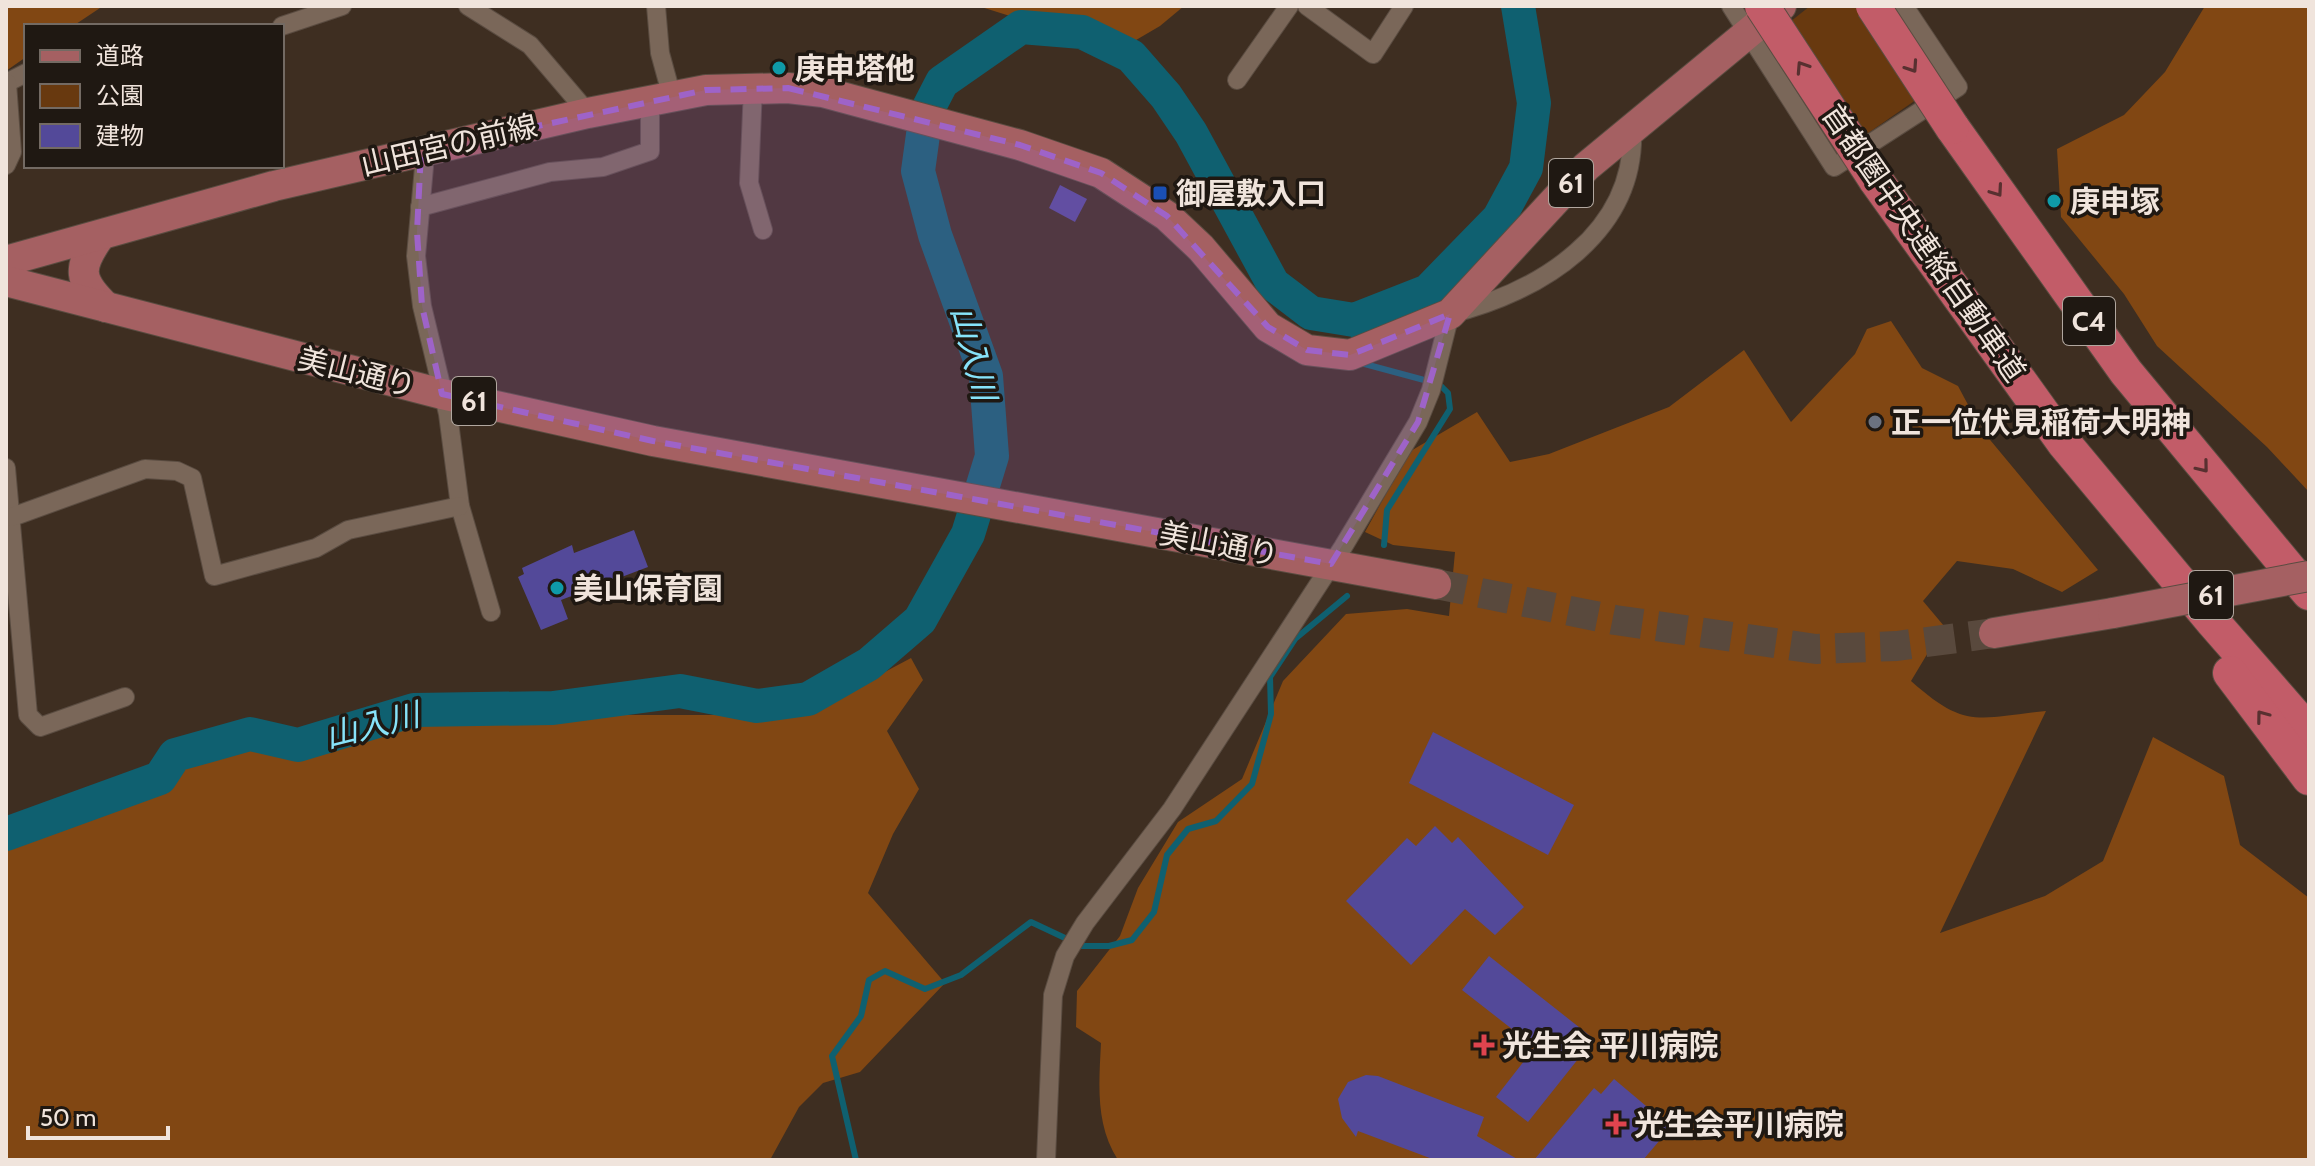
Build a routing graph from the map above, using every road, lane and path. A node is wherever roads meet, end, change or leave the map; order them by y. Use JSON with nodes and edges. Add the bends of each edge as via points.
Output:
{"nodes":[{"id":1,"x":342,"y":6,"type":"edge"},
{"id":2,"x":468,"y":6,"type":"edge"},
{"id":3,"x":656,"y":6,"type":"edge"},
{"id":4,"x":1289,"y":6,"type":"edge"},
{"id":5,"x":1307,"y":6,"type":"edge"},
{"id":6,"x":1404,"y":6,"type":"edge"},
{"id":7,"x":1731,"y":6,"type":"edge"},
{"id":8,"x":1781,"y":6,"type":"edge"},
{"id":9,"x":1873,"y":6,"type":"edge"},
{"id":10,"x":1904,"y":6,"type":"edge"},
{"id":11,"x":1755,"y":20,"type":"edge"},
{"id":12,"x":284,"y":25,"type":"edge"},
{"id":13,"x":24,"y":74,"type":"edge"},
{"id":14,"x":1237,"y":80,"type":"dead end"},
{"id":15,"x":6,"y":83,"type":"edge"},
{"id":16,"x":753,"y":87,"type":"junction"},
{"id":17,"x":661,"y":98,"type":"junction"},
{"id":18,"x":588,"y":113,"type":"junction"},
{"id":19,"x":1632,"y":128,"type":"junction"},
{"id":20,"x":421,"y":151,"type":"junction"},
{"id":21,"x":6,"y":165,"type":"edge"},
{"id":22,"x":420,"y":207,"type":"junction"},
{"id":23,"x":763,"y":230,"type":"dead end"},
{"id":24,"x":100,"y":236,"type":"junction"},
{"id":25,"x":6,"y":261,"type":"edge"},
{"id":26,"x":6,"y":281,"type":"edge"},
{"id":27,"x":106,"y":307,"type":"junction"},
{"id":28,"x":1450,"y":314,"type":"junction"},
{"id":29,"x":442,"y":394,"type":"junction"},
{"id":30,"x":2064,"y":443,"type":"junction"},
{"id":31,"x":6,"y":468,"type":"edge"},
{"id":32,"x":460,"y":506,"type":"junction"},
{"id":33,"x":2235,"y":508,"type":"junction"},
{"id":34,"x":12,"y":517,"type":"junction"},
{"id":35,"x":1331,"y":564,"type":"junction"},
{"id":36,"x":2309,"y":579,"type":"edge"},
{"id":37,"x":1436,"y":584,"type":"tunnel mouth"},
{"id":38,"x":2309,"y":593,"type":"edge"},
{"id":39,"x":491,"y":612,"type":"dead end"},
{"id":40,"x":1994,"y":633,"type":"tunnel mouth"},
{"id":41,"x":125,"y":697,"type":"dead end"},
{"id":42,"x":2309,"y":732,"type":"edge"},
{"id":43,"x":2309,"y":778,"type":"edge"},
{"id":44,"x":1046,"y":1160,"type":"edge"}],
"edges":[{"from":1,"to":12,"type":"street"},
{"from":2,"to":18,"type":"street","via":[[530,45]]},
{"from":3,"to":17,"type":"street"},
{"from":4,"to":14,"type":"street"},
{"from":5,"to":6,"type":"street","via":[[1373,54]]},
{"from":7,"to":11,"type":"street"},
{"from":8,"to":11,"type":"main road","number":"61"},
{"from":9,"to":33,"type":"highway","number":"C4","one_way":true,"bridge":true,"via":[[2126,372]]},
{"from":10,"to":11,"type":"street","via":[[1958,87],[1834,167]]},
{"from":11,"to":19,"type":"main road","number":"61"},
{"from":30,"to":11,"type":"highway","name":"首都圏中央連絡自動車道","one_way":true,"bridge":true},
{"from":13,"to":15,"type":"street"},
{"from":15,"to":21,"type":"street","via":[[12,152]]},
{"from":16,"to":17,"type":"main road","name":"山田宮の前線","number":"61"},
{"from":16,"to":23,"type":"street","via":[[749,183]]},
{"from":16,"to":28,"type":"main road","name":"山田宮の前線","number":"61","via":[[823,92],[1101,173],[1167,216],[1268,327],[1307,350],[1356,354]]},
{"from":17,"to":18,"type":"main road","name":"山田宮の前線","number":"61"},
{"from":17,"to":22,"type":"street","via":[[650,151],[603,167],[550,172]]},
{"from":18,"to":20,"type":"main road","name":"山田宮の前線","number":"61"},
{"from":19,"to":28,"type":"main road","number":"61","via":[[1586,167]]},
{"from":19,"to":28,"type":"street","number":"61","via":[[1632,161],[1623,185],[1604,221],[1568,263],[1517,292]]},
{"from":20,"to":22,"type":"street"},
{"from":20,"to":24,"type":"main road","name":"山田宮の前線","number":"61"},
{"from":22,"to":29,"type":"street","via":[[416,256]]},
{"from":24,"to":25,"type":"main road","name":"山田宮の前線","number":"61"},
{"from":24,"to":27,"type":"main road","via":[[84,261],[83,273],[90,292]]},
{"from":26,"to":27,"type":"main road","name":"美山通り","number":"61"},
{"from":27,"to":29,"type":"main road","name":"美山通り","number":"61"},
{"from":28,"to":35,"type":"street","via":[[1418,422]]},
{"from":29,"to":32,"type":"street"},
{"from":29,"to":35,"type":"main road","name":"美山通り","number":"61","via":[[653,441]]},
{"from":30,"to":42,"type":"highway","name":"首都圏中央連絡自動車道"},
{"from":43,"to":30,"type":"highway","one_way":true,"via":[[2103,505]]},
{"from":31,"to":34,"type":"street"},
{"from":32,"to":34,"type":"street","via":[[348,530],[316,548],[214,576],[192,478],[177,471],[145,469]]},
{"from":32,"to":39,"type":"street"},
{"from":33,"to":36,"type":"highway"},
{"from":33,"to":38,"type":"highway","number":"C4"},
{"from":34,"to":41,"type":"street","via":[[28,715],[40,727]]},
{"from":35,"to":37,"type":"main road","name":"美山通り","number":"61"},
{"from":35,"to":44,"type":"street","via":[[1172,809],[1067,953],[1053,995]]},
{"from":36,"to":40,"type":"main road","number":"61","bridge":true}]}
